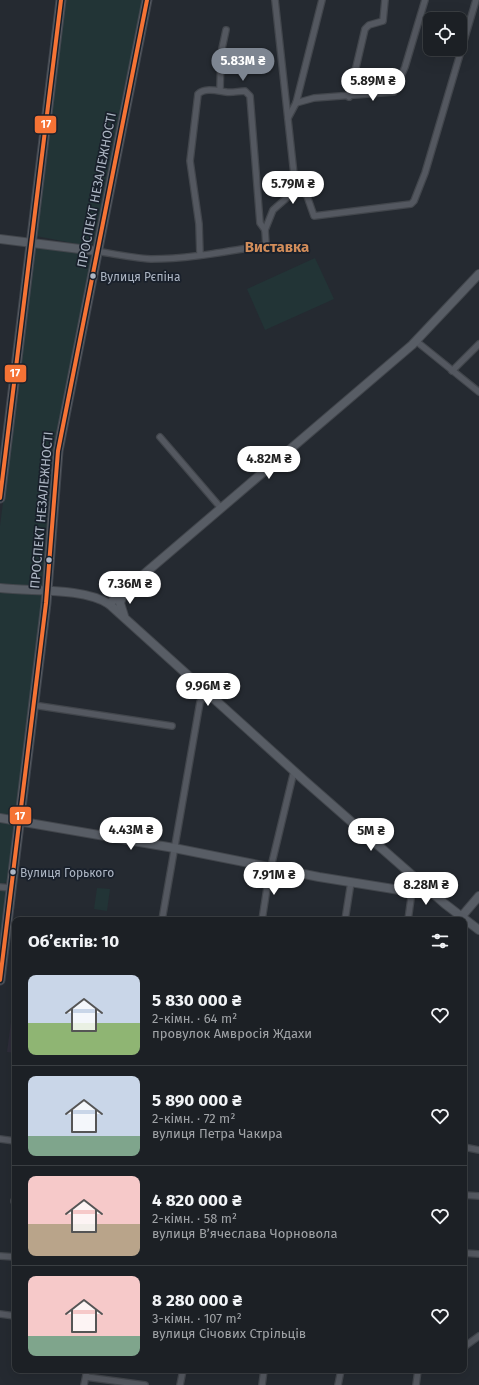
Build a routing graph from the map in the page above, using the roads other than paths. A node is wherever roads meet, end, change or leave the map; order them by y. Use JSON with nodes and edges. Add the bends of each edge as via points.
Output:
{"nodes":[{"id":1,"x":61,"y":0,"type":"edge"},
{"id":2,"x":147,"y":0,"type":"edge"},
{"id":3,"x":275,"y":0,"type":"edge"},
{"id":4,"x":322,"y":0,"type":"edge"},
{"id":5,"x":386,"y":0,"type":"edge"},
{"id":6,"x":424,"y":0,"type":"edge"},
{"id":7,"x":476,"y":0,"type":"edge"},
{"id":8,"x":226,"y":30,"type":"dead end"},
{"id":9,"x":220,"y":90,"type":"junction"},
{"id":10,"x":349,"y":97,"type":"junction"},
{"id":11,"x":296,"y":103,"type":"junction"},
{"id":12,"x":288,"y":118,"type":"junction"},
{"id":13,"x":298,"y":188,"type":"junction"},
{"id":14,"x":265,"y":230,"type":"junction"},
{"id":15,"x":0,"y":239,"type":"edge"},
{"id":16,"x":31,"y":243,"type":"junction"},
{"id":17,"x":96,"y":251,"type":"junction"},
{"id":18,"x":200,"y":255,"type":"junction"},
{"id":19,"x":479,"y":274,"type":"edge"},
{"id":20,"x":416,"y":341,"type":"junction"},
{"id":21,"x":479,"y":344,"type":"edge"},
{"id":22,"x":452,"y":371,"type":"junction"},
{"id":23,"x":479,"y":392,"type":"edge"},
{"id":24,"x":160,"y":437,"type":"dead end"},
{"id":25,"x":1,"y":485,"type":"edge"},
{"id":26,"x":0,"y":498,"type":"edge"},
{"id":27,"x":221,"y":508,"type":"junction"},
{"id":28,"x":0,"y":588,"type":"edge"},
{"id":29,"x":126,"y":590,"type":"junction"},
{"id":30,"x":46,"y":591,"type":"junction"},
{"id":31,"x":87,"y":596,"type":"junction"},
{"id":32,"x":109,"y":604,"type":"junction"},
{"id":33,"x":127,"y":620,"type":"junction"},
{"id":34,"x":207,"y":693,"type":"junction"},
{"id":35,"x":34,"y":705,"type":"junction"},
{"id":36,"x":172,"y":726,"type":"dead end"},
{"id":37,"x":294,"y":771,"type":"junction"},
{"id":38,"x":0,"y":818,"type":"edge"},
{"id":39,"x":20,"y":821,"type":"junction"},
{"id":40,"x":174,"y":848,"type":"junction"},
{"id":41,"x":270,"y":868,"type":"junction"},
{"id":42,"x":412,"y":874,"type":"junction"},
{"id":43,"x":351,"y":882,"type":"junction"},
{"id":44,"x":0,"y":886,"type":"edge"},
{"id":45,"x":11,"y":888,"type":"junction"},
{"id":46,"x":430,"y":890,"type":"junction"},
{"id":47,"x":412,"y":892,"type":"junction"},
{"id":48,"x":479,"y":896,"type":"edge"},
{"id":49,"x":445,"y":904,"type":"junction"},
{"id":50,"x":462,"y":916,"type":"joint"},
{"id":51,"x":162,"y":917,"type":"edge"},
{"id":52,"x":262,"y":917,"type":"edge"},
{"id":53,"x":345,"y":917,"type":"edge"},
{"id":54,"x":408,"y":917,"type":"edge"},
{"id":55,"x":467,"y":920,"type":"edge"},
{"id":56,"x":479,"y":930,"type":"edge"},
{"id":57,"x":1,"y":970,"type":"edge"},
{"id":58,"x":0,"y":980,"type":"edge"},
{"id":59,"x":0,"y":1140,"type":"edge"},
{"id":60,"x":12,"y":1141,"type":"edge"},
{"id":61,"x":467,"y":1147,"type":"edge"},
{"id":62,"x":479,"y":1149,"type":"edge"},
{"id":63,"x":467,"y":1195,"type":"edge"},
{"id":64,"x":479,"y":1196,"type":"edge"},
{"id":65,"x":467,"y":1253,"type":"edge"},
{"id":66,"x":479,"y":1254,"type":"edge"},
{"id":67,"x":0,"y":1256,"type":"edge"},
{"id":68,"x":12,"y":1257,"type":"edge"},
{"id":69,"x":0,"y":1314,"type":"edge"},
{"id":70,"x":12,"y":1316,"type":"edge"},
{"id":71,"x":479,"y":1336,"type":"edge"},
{"id":72,"x":467,"y":1345,"type":"edge"},
{"id":73,"x":87,"y":1373,"type":"edge"},
{"id":74,"x":182,"y":1373,"type":"edge"},
{"id":75,"x":264,"y":1373,"type":"edge"},
{"id":76,"x":340,"y":1373,"type":"edge"},
{"id":77,"x":418,"y":1373,"type":"edge"},
{"id":78,"x":86,"y":1377,"type":"junction"},
{"id":79,"x":84,"y":1385,"type":"edge"},
{"id":80,"x":145,"y":1385,"type":"edge"},
{"id":81,"x":180,"y":1385,"type":"edge"},
{"id":82,"x":262,"y":1385,"type":"edge"},
{"id":83,"x":338,"y":1385,"type":"edge"},
{"id":84,"x":416,"y":1385,"type":"edge"}],
"edges":[{"from":1,"to":16,"type":"main road"},
{"from":2,"to":17,"type":"main road","name":"ПРОСПЕКТ НЕЗАЛЕЖНОСТІ"},
{"from":3,"to":12,"type":"street"},
{"from":4,"to":11,"type":"street"},
{"from":5,"to":10,"type":"street","via":[[383,21],[365,29]]},
{"from":6,"to":10,"type":"street","via":[[405,67],[395,91],[389,94]]},
{"from":7,"to":13,"type":"street","via":[[426,173],[414,201],[411,204],[314,216],[307,196]]},
{"from":8,"to":9,"type":"street","via":[[221,53]]},
{"from":9,"to":14,"type":"street","via":[[246,91],[250,96],[260,223]]},
{"from":9,"to":18,"type":"street","via":[[201,91],[198,94],[192,133],[190,161],[199,224]]},
{"from":10,"to":11,"type":"street","via":[[314,98]]},
{"from":11,"to":12,"type":"street"},
{"from":12,"to":13,"type":"street","via":[[294,182]]},
{"from":13,"to":14,"type":"street","via":[[273,210]]},
{"from":14,"to":18,"type":"street","via":[[266,245]]},
{"from":15,"to":16,"type":"street"},
{"from":16,"to":17,"type":"street"},
{"from":16,"to":25,"type":"main road"},
{"from":17,"to":18,"type":"street","via":[[150,259]]},
{"from":17,"to":30,"type":"main road","name":"ПРОСПЕКТ НЕЗАЛЕЖНОСТІ","via":[[58,451]]},
{"from":19,"to":20,"type":"street"},
{"from":20,"to":22,"type":"street"},
{"from":20,"to":27,"type":"street"},
{"from":21,"to":22,"type":"street"},
{"from":22,"to":23,"type":"street"},
{"from":24,"to":27,"type":"street"},
{"from":25,"to":26,"type":"main road"},
{"from":27,"to":29,"type":"street"},
{"from":28,"to":30,"type":"street"},
{"from":29,"to":31,"type":"street","via":[[109,595]]},
{"from":29,"to":32,"type":"street"},
{"from":29,"to":33,"type":"street","via":[[120,606]]},
{"from":30,"to":31,"type":"street"},
{"from":30,"to":35,"type":"main road","name":"ПРОСПЕКТ НЕЗАЛЕЖНОСТІ"},
{"from":31,"to":32,"type":"street"},
{"from":32,"to":33,"type":"street"},
{"from":33,"to":34,"type":"street"},
{"from":34,"to":37,"type":"street"},
{"from":34,"to":40,"type":"street","via":[[200,702]]},
{"from":35,"to":36,"type":"street"},
{"from":35,"to":39,"type":"main road","name":"ПРОСПЕКТ НЕЗАЛЕЖНОСТІ"},
{"from":37,"to":41,"type":"street"},
{"from":37,"to":42,"type":"street"},
{"from":38,"to":39,"type":"street"},
{"from":39,"to":40,"type":"street"},
{"from":39,"to":45,"type":"main road","name":"ПРОСПЕКТ НЕЗАЛЕЖНОСТІ"},
{"from":40,"to":41,"type":"street"},
{"from":40,"to":51,"type":"street"},
{"from":41,"to":43,"type":"street"},
{"from":41,"to":52,"type":"street"},
{"from":42,"to":46,"type":"street"},
{"from":42,"to":47,"type":"street"},
{"from":43,"to":47,"type":"street"},
{"from":43,"to":53,"type":"street"},
{"from":44,"to":45,"type":"street"},
{"from":45,"to":57,"type":"main road","name":"ПРОСПЕКТ НЕЗАЛЕЖНОСТІ"},
{"from":46,"to":47,"type":"street"},
{"from":46,"to":49,"type":"street"},
{"from":47,"to":49,"type":"street"},
{"from":47,"to":54,"type":"street"},
{"from":48,"to":50,"type":"street"},
{"from":49,"to":50,"type":"street"},
{"from":55,"to":56,"type":"street"},
{"from":57,"to":58,"type":"main road","name":"ПРОСПЕКТ НЕЗАЛЕЖНОСТІ"},
{"from":59,"to":60,"type":"street"},
{"from":61,"to":62,"type":"street"},
{"from":63,"to":64,"type":"street"},
{"from":65,"to":66,"type":"street"},
{"from":67,"to":68,"type":"street"},
{"from":69,"to":70,"type":"street"},
{"from":71,"to":72,"type":"street"},
{"from":73,"to":78,"type":"street"},
{"from":74,"to":81,"type":"street"},
{"from":75,"to":82,"type":"street"},
{"from":76,"to":83,"type":"street"},
{"from":77,"to":84,"type":"street"},
{"from":78,"to":79,"type":"street"},
{"from":78,"to":80,"type":"street"}]}
